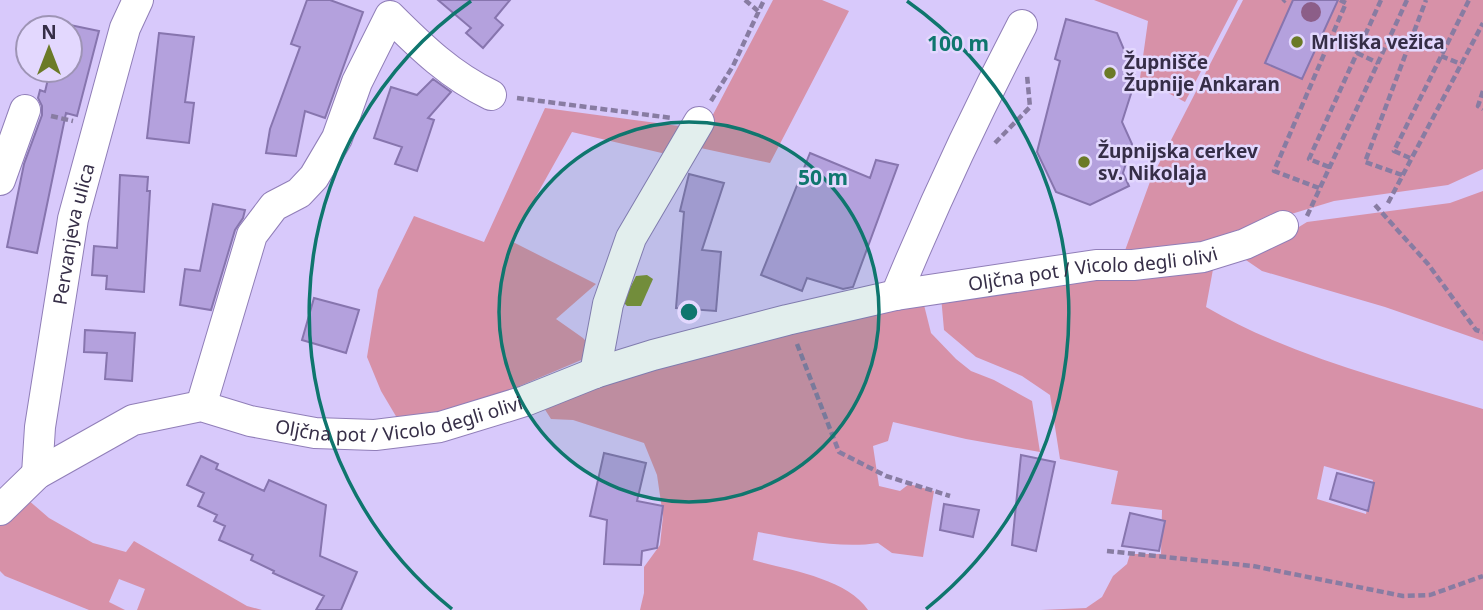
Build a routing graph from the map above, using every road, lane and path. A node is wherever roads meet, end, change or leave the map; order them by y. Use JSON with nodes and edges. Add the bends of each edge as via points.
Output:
{"nodes":[{"id":1,"x":138,"y":0,"type":"edge"},
{"id":2,"x":746,"y":0,"type":"edge"},
{"id":3,"x":764,"y":0,"type":"edge"},
{"id":4,"x":1340,"y":0,"type":"edge"},
{"id":5,"x":1381,"y":0,"type":"edge"},
{"id":6,"x":1407,"y":0,"type":"edge"},
{"id":7,"x":1426,"y":0,"type":"edge"},
{"id":8,"x":1469,"y":0,"type":"edge"},
{"id":9,"x":384,"y":8,"type":"edge"},
{"id":10,"x":758,"y":12,"type":"junction"},
{"id":11,"x":1483,"y":23,"type":"edge"},
{"id":12,"x":1022,"y":25,"type":"dead end"},
{"id":13,"x":1357,"y":53,"type":"junction"},
{"id":14,"x":1441,"y":56,"type":"junction"},
{"id":15,"x":1378,"y":63,"type":"junction"},
{"id":16,"x":1461,"y":64,"type":"junction"},
{"id":17,"x":1026,"y":65,"type":"dead end"},
{"id":18,"x":1483,"y":91,"type":"edge"},
{"id":19,"x":491,"y":95,"type":"joint"},
{"id":20,"x":1030,"y":99,"type":"dead end"},
{"id":21,"x":1483,"y":109,"type":"edge"},
{"id":22,"x":25,"y":110,"type":"dead end"},
{"id":23,"x":699,"y":122,"type":"junction"},
{"id":24,"x":1410,"y":158,"type":"junction"},
{"id":25,"x":1329,"y":167,"type":"junction"},
{"id":26,"x":1402,"y":175,"type":"junction"},
{"id":27,"x":0,"y":180,"type":"edge"},
{"id":28,"x":1319,"y":188,"type":"junction"},
{"id":29,"x":1388,"y":204,"type":"dead end"},
{"id":30,"x":1375,"y":205,"type":"dead end"},
{"id":31,"x":1295,"y":221,"type":"joint"},
{"id":32,"x":897,"y":295,"type":"junction"},
{"id":33,"x":788,"y":320,"type":"junction"},
{"id":34,"x":1483,"y":332,"type":"edge"},
{"id":35,"x":595,"y":373,"type":"junction"},
{"id":36,"x":201,"y":406,"type":"junction"},
{"id":37,"x":37,"y":474,"type":"junction"},
{"id":38,"x":950,"y":496,"type":"dead end"},
{"id":39,"x":0,"y":510,"type":"edge"},
{"id":40,"x":1107,"y":551,"type":"dead end"},
{"id":41,"x":1483,"y":576,"type":"edge"}],
"edges":[{"from":1,"to":37,"type":"street","name":"Pervanjeva ulica","via":[[125,28],[73,219],[40,427]]},
{"from":2,"to":10,"type":"path"},
{"from":3,"to":10,"type":"path"},
{"from":4,"to":28,"type":"path","via":[[1346,3],[1273,171]]},
{"from":5,"to":13,"type":"path"},
{"from":6,"to":15,"type":"path"},
{"from":7,"to":26,"type":"path","via":[[1365,162]]},
{"from":8,"to":14,"type":"path"},
{"from":9,"to":19,"type":"street","via":[[427,53],[466,83]]},
{"from":9,"to":36,"type":"street","via":[[337,138],[314,177],[299,193],[274,206],[252,235]]},
{"from":10,"to":23,"type":"path"},
{"from":11,"to":16,"type":"path"},
{"from":12,"to":32,"type":"street","via":[[933,205]]},
{"from":13,"to":15,"type":"path"},
{"from":13,"to":25,"type":"path","via":[[1309,159]]},
{"from":14,"to":16,"type":"path"},
{"from":14,"to":24,"type":"path","via":[[1394,151]]},
{"from":15,"to":25,"type":"path"},
{"from":16,"to":24,"type":"path"},
{"from":17,"to":20,"type":"path"},
{"from":18,"to":21,"type":"path","via":[[1478,106]]},
{"from":19,"to":23,"type":"path"},
{"from":22,"to":27,"type":"street"},
{"from":23,"to":35,"type":"street","via":[[631,239],[608,304]]},
{"from":24,"to":26,"type":"path"},
{"from":25,"to":28,"type":"path"},
{"from":26,"to":29,"type":"path"},
{"from":28,"to":31,"type":"path"},
{"from":30,"to":34,"type":"path","via":[[1428,264],[1476,330]]},
{"from":31,"to":32,"type":"street","name":"Oljčna pot / Vicolo degli olivi","via":[[1203,257],[1096,265]]},
{"from":32,"to":33,"type":"street","name":"Oljčna pot / Vicolo degli olivi"},
{"from":33,"to":35,"type":"street","name":"Oljčna pot / Vicolo degli olivi"},
{"from":33,"to":38,"type":"path","via":[[839,452],[886,476]]},
{"from":35,"to":36,"type":"street","name":"Oljčna pot / Vicolo degli olivi","via":[[440,427],[374,435],[315,433]]},
{"from":36,"to":37,"type":"street","name":"Oljčna pot / Vicolo degli olivi","via":[[133,420]]},
{"from":37,"to":39,"type":"street","name":"Oljčna pot / Vicolo degli olivi"},
{"from":40,"to":41,"type":"path","via":[[1252,566],[1403,596],[1430,595]]}]}
